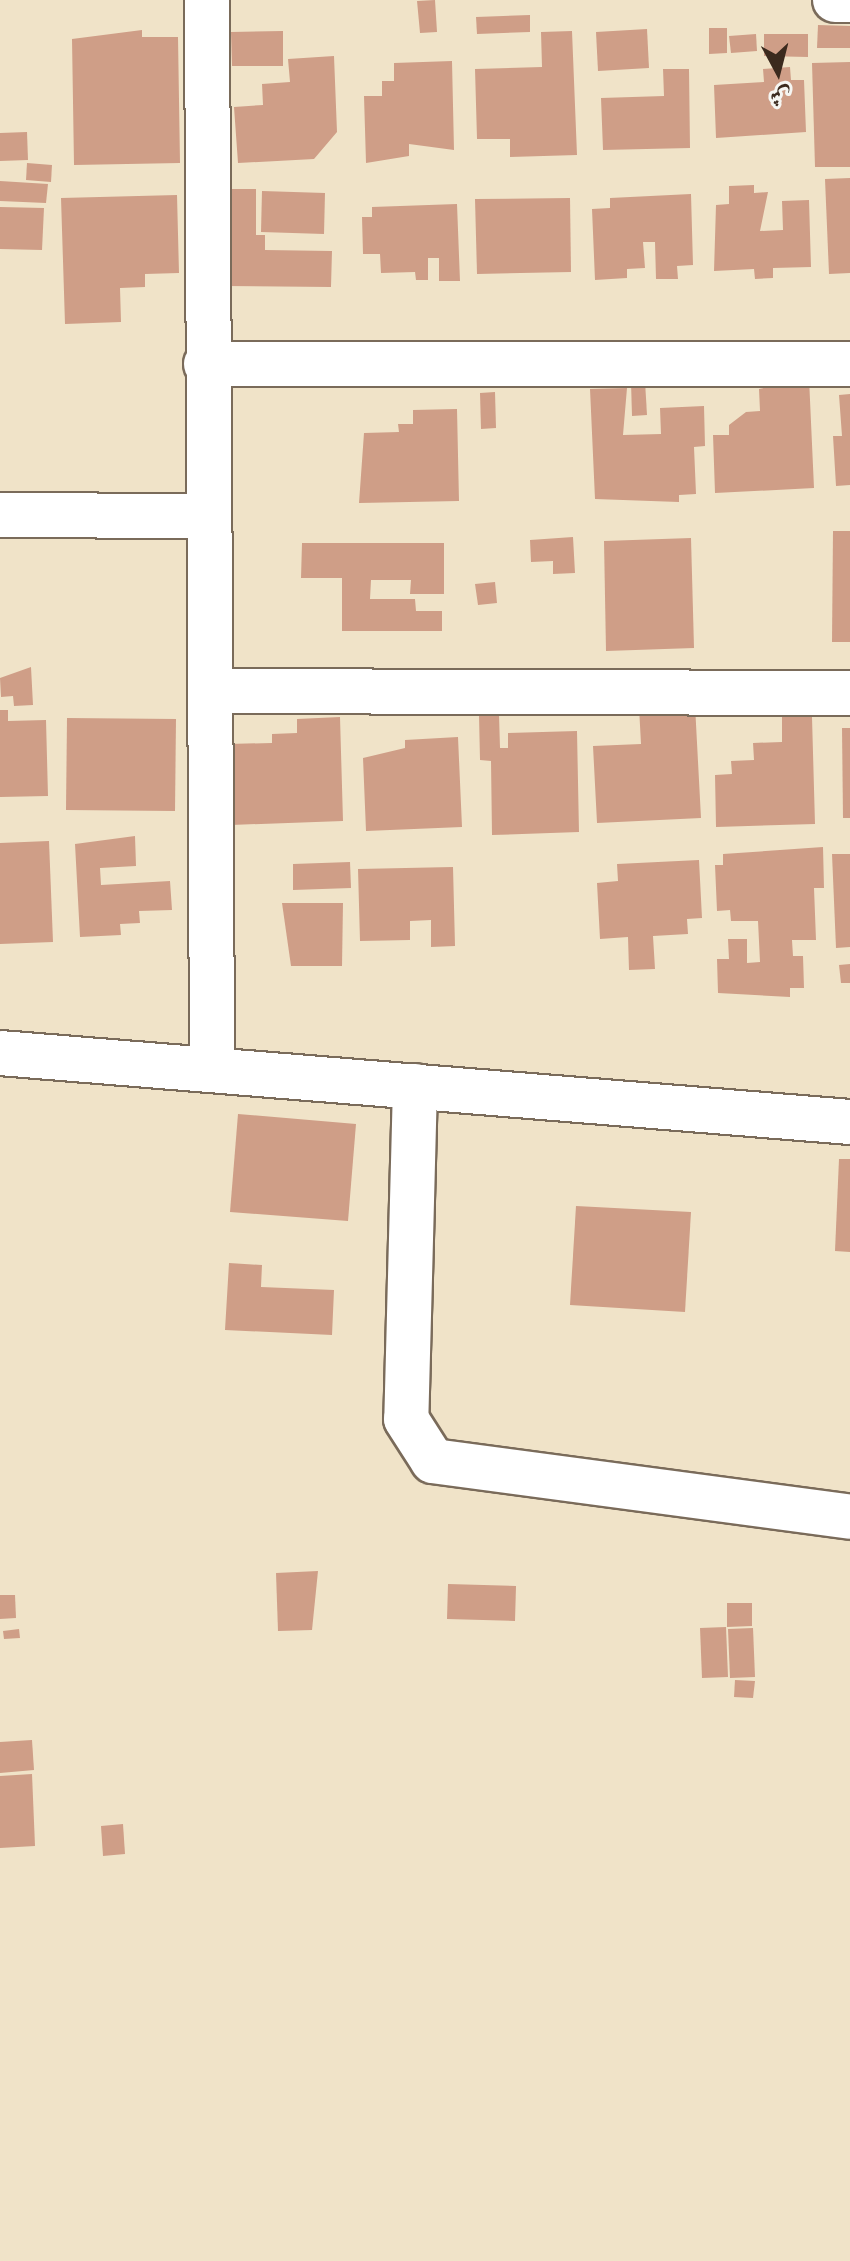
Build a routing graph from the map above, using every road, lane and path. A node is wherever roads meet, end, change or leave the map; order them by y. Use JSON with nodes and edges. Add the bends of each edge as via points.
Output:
{"nodes":[{"id":1,"x":207,"y":0,"type":"edge"},
{"id":2,"x":835,"y":0,"type":"edge"},
{"id":3,"x":850,"y":0,"type":"edge"},
{"id":4,"x":206,"y":364,"type":"junction"},
{"id":5,"x":850,"y":364,"type":"edge"},
{"id":6,"x":0,"y":515,"type":"edge"},
{"id":7,"x":209,"y":516,"type":"junction"},
{"id":8,"x":210,"y":691,"type":"junction"},
{"id":9,"x":850,"y":693,"type":"edge"},
{"id":10,"x":0,"y":1053,"type":"edge"},
{"id":11,"x":212,"y":1070,"type":"junction"},
{"id":12,"x":415,"y":1086,"type":"junction"},
{"id":13,"x":850,"y":1122,"type":"edge"},
{"id":14,"x":850,"y":1517,"type":"edge"}],
"edges":[{"from":1,"to":4,"type":"street"},
{"from":2,"to":3,"type":"street"},
{"from":4,"to":5,"type":"street"},
{"from":4,"to":7,"type":"street"},
{"from":6,"to":7,"type":"street"},
{"from":7,"to":8,"type":"street"},
{"from":8,"to":9,"type":"street"},
{"from":8,"to":11,"type":"street"},
{"from":10,"to":11,"type":"street"},
{"from":11,"to":12,"type":"street"},
{"from":12,"to":13,"type":"street"},
{"from":12,"to":14,"type":"street","via":[[406,1419],[433,1461]]}]}
